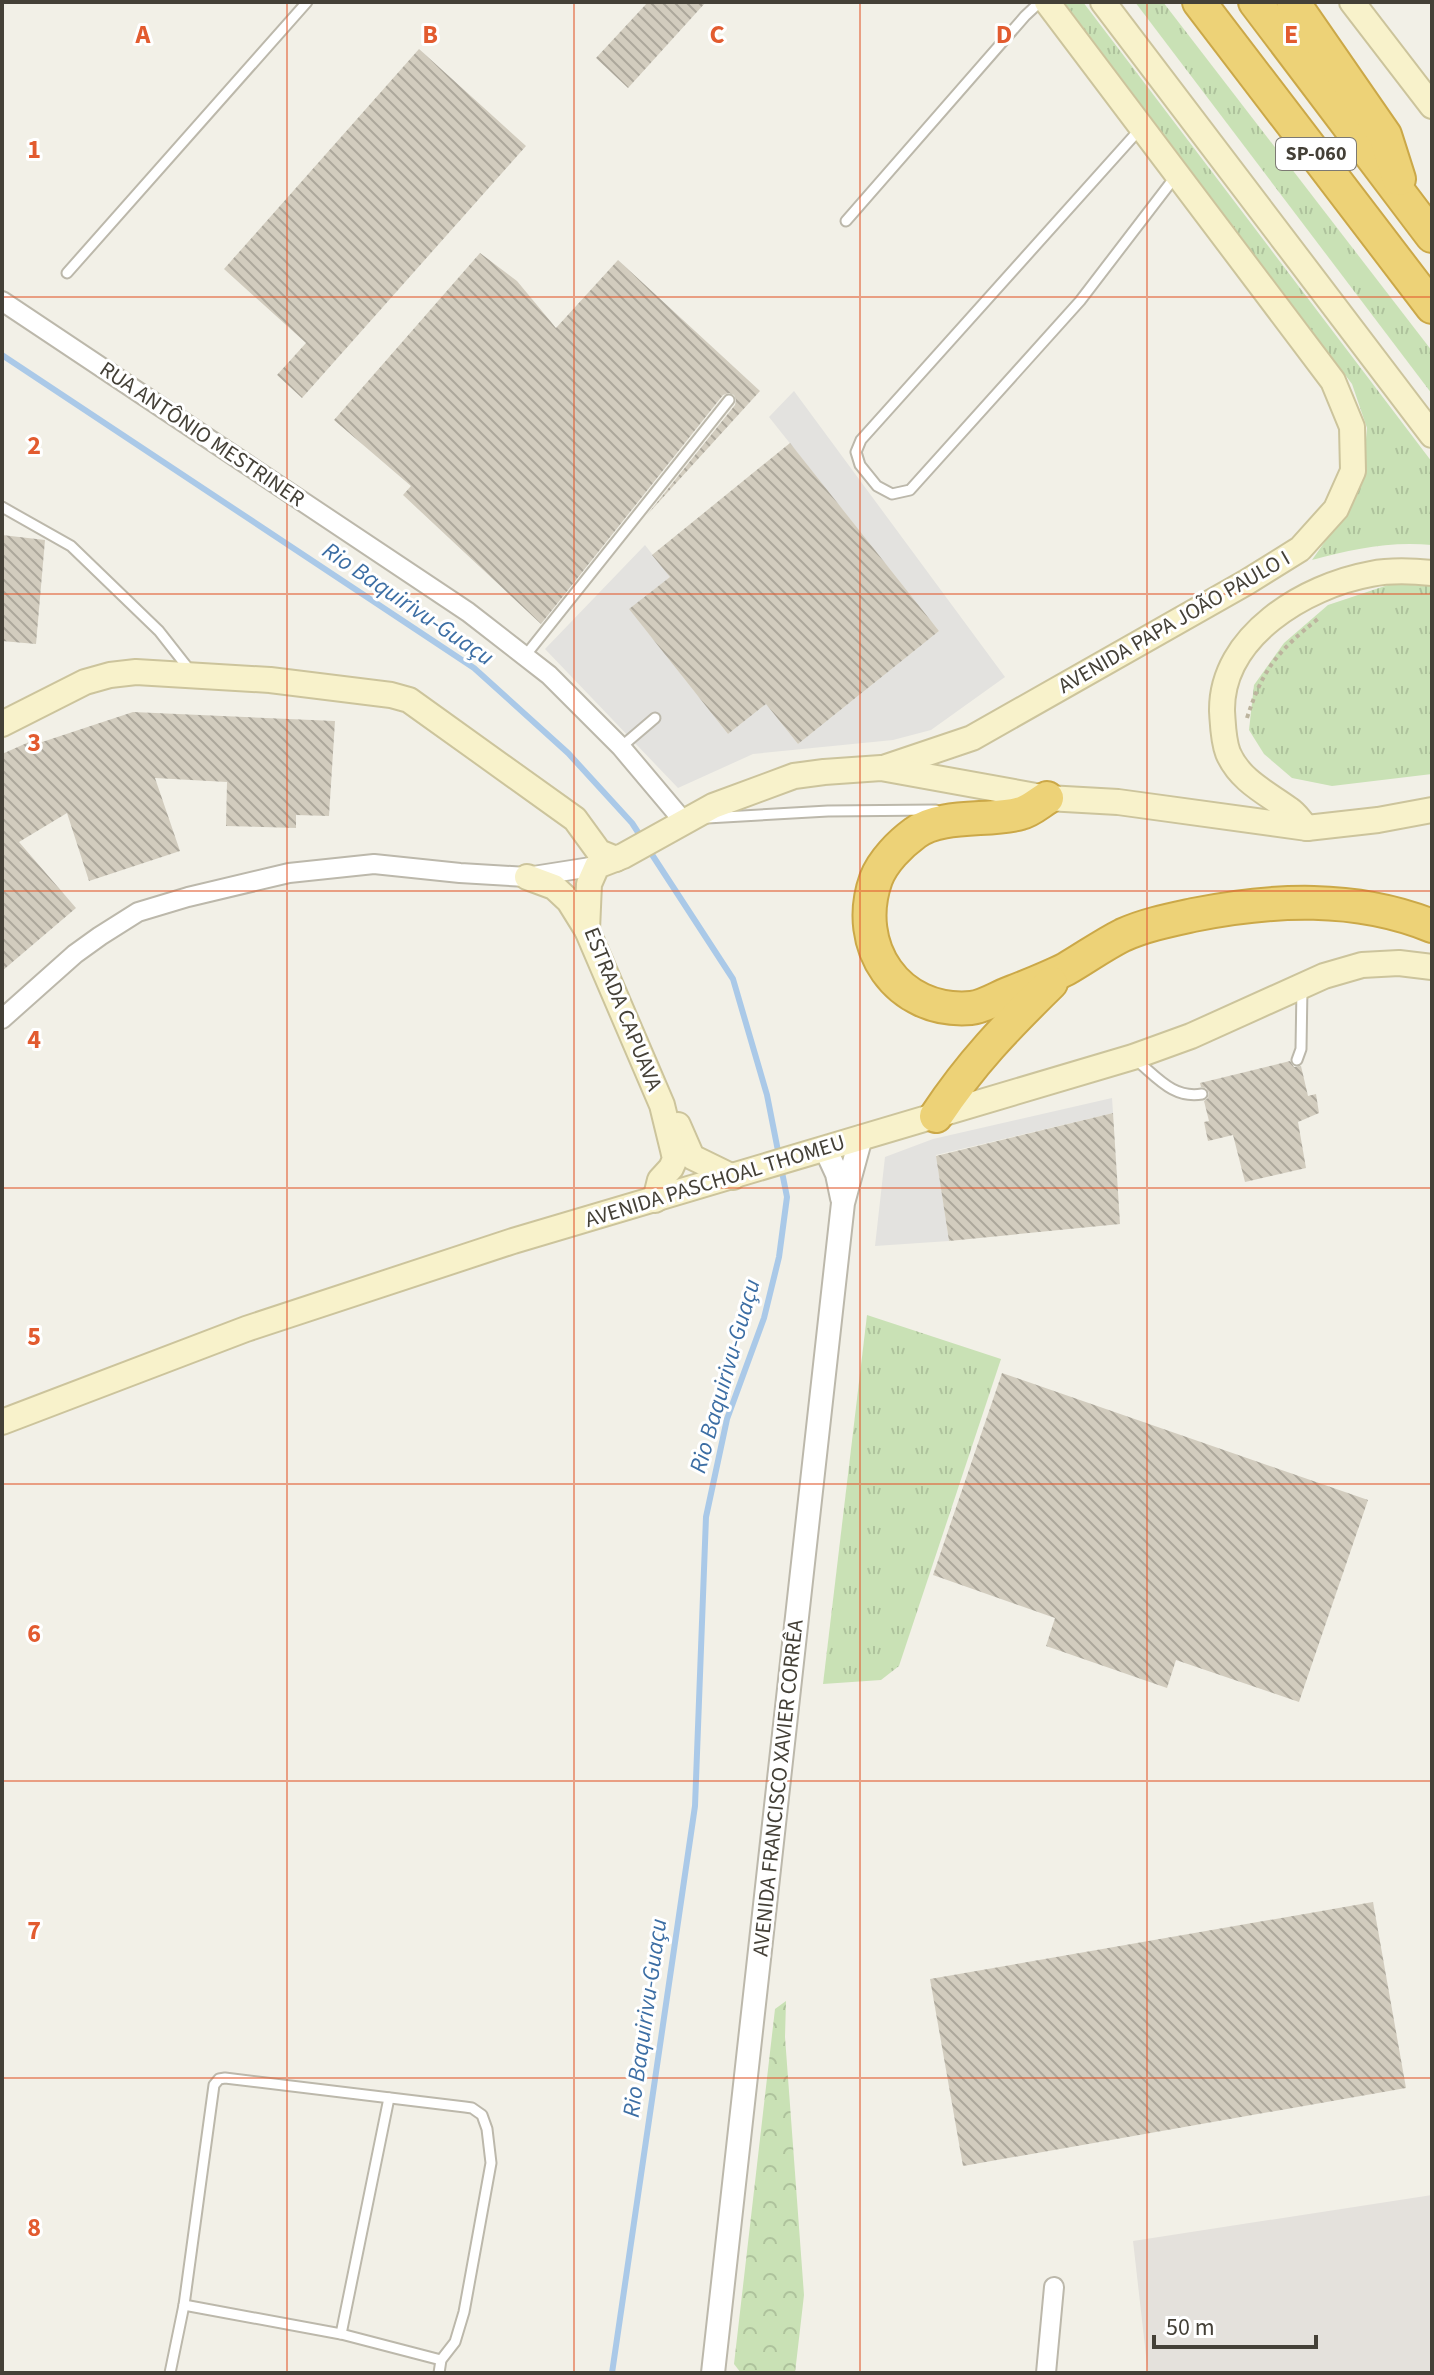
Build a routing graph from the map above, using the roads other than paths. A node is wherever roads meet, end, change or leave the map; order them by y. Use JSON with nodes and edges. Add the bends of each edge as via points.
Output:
{"nodes":[{"id":1,"x":307,"y":2,"type":"edge"},
{"id":2,"x":1040,"y":2,"type":"edge"},
{"id":3,"x":1047,"y":2,"type":"edge"},
{"id":4,"x":1103,"y":2,"type":"edge"},
{"id":5,"x":1199,"y":2,"type":"edge"},
{"id":6,"x":1255,"y":2,"type":"edge"},
{"id":7,"x":1293,"y":2,"type":"edge"},
{"id":8,"x":1352,"y":2,"type":"edge"},
{"id":9,"x":1432,"y":106,"type":"edge"},
{"id":10,"x":1141,"y":127,"type":"junction"},
{"id":11,"x":1177,"y":174,"type":"junction"},
{"id":12,"x":1406,"y":201,"type":"junction"},
{"id":13,"x":846,"y":221,"type":"dead end"},
{"id":14,"x":1432,"y":236,"type":"edge"},
{"id":15,"x":67,"y":273,"type":"dead end"},
{"id":16,"x":2,"y":301,"type":"edge"},
{"id":17,"x":1432,"y":307,"type":"edge"},
{"id":18,"x":729,"y":400,"type":"dead end"},
{"id":19,"x":1432,"y":435,"type":"edge"},
{"id":20,"x":2,"y":507,"type":"edge"},
{"id":21,"x":1432,"y":573,"type":"edge"},
{"id":22,"x":525,"y":656,"type":"junction"},
{"id":23,"x":194,"y":675,"type":"junction"},
{"id":24,"x":655,"y":718,"type":"dead end"},
{"id":25,"x":2,"y":724,"type":"edge"},
{"id":26,"x":621,"y":747,"type":"junction"},
{"id":27,"x":881,"y":768,"type":"junction"},
{"id":28,"x":1047,"y":798,"type":"junction"},
{"id":29,"x":1003,"y":803,"type":"dead end"},
{"id":30,"x":945,"y":810,"type":"dead end"},
{"id":31,"x":1428,"y":813,"type":"edge"},
{"id":32,"x":690,"y":820,"type":"junction"},
{"id":33,"x":1307,"y":828,"type":"junction"},
{"id":34,"x":612,"y":860,"type":"junction"},
{"id":35,"x":527,"y":877,"type":"junction"},
{"id":36,"x":1428,"y":924,"type":"edge"},
{"id":37,"x":587,"y":930,"type":"junction"},
{"id":38,"x":1432,"y":967,"type":"edge"},
{"id":39,"x":1065,"y":969,"type":"junction"},
{"id":40,"x":1302,"y":985,"type":"junction"},
{"id":41,"x":2,"y":1019,"type":"edge"},
{"id":42,"x":1133,"y":1057,"type":"junction"},
{"id":43,"x":1297,"y":1060,"type":"dead end"},
{"id":44,"x":1202,"y":1094,"type":"dead end"},
{"id":45,"x":662,"y":1105,"type":"junction"},
{"id":46,"x":936,"y":1116,"type":"junction"},
{"id":47,"x":861,"y":1137,"type":"junction"},
{"id":48,"x":825,"y":1148,"type":"junction"},
{"id":49,"x":739,"y":1175,"type":"junction"},
{"id":50,"x":655,"y":1200,"type":"junction"},
{"id":51,"x":843,"y":1203,"type":"junction"},
{"id":52,"x":2,"y":1422,"type":"edge"},
{"id":53,"x":389,"y":2098,"type":"junction"},
{"id":54,"x":1054,"y":2287,"type":"dead end"},
{"id":55,"x":184,"y":2305,"type":"junction"},
{"id":56,"x":341,"y":2334,"type":"junction"},
{"id":57,"x":441,"y":2360,"type":"junction"},
{"id":58,"x":170,"y":2373,"type":"edge"},
{"id":59,"x":439,"y":2373,"type":"edge"},
{"id":60,"x":713,"y":2373,"type":"edge"},
{"id":61,"x":1046,"y":2373,"type":"edge"}],
"edges":[{"from":1,"to":15,"type":"lane"},
{"from":2,"to":13,"type":"lane"},
{"from":3,"to":10,"type":"main road","name":"AVENIDA PAPA JOÃO PAULO I"},
{"from":4,"to":19,"type":"main road"},
{"from":5,"to":17,"type":"highway","number":"SP-060"},
{"from":6,"to":12,"type":"highway","number":"SP-060"},
{"from":7,"to":12,"type":"highway","via":[[1385,135]]},
{"from":8,"to":9,"type":"main road"},
{"from":10,"to":11,"type":"main road","name":"AVENIDA PAPA JOÃO PAULO I"},
{"from":10,"to":11,"type":"lane","via":[[861,440],[856,452],[860,465],[877,486],[892,494],[910,490],[1080,301]]},
{"from":11,"to":27,"type":"main road","name":"AVENIDA PAPA JOÃO PAULO I","via":[[1333,381],[1352,427],[1353,471],[1336,509],[1300,549],[1247,582],[972,738]]},
{"from":12,"to":14,"type":"highway","number":"SP-060"},
{"from":16,"to":22,"type":"street","name":"RUA ANTÔNIO MESTRINER","via":[[468,612]]},
{"from":18,"to":22,"type":"lane"},
{"from":20,"to":23,"type":"lane","via":[[71,546],[159,631]]},
{"from":21,"to":33,"type":"main road","via":[[1372,574],[1335,584],[1274,616],[1247,641],[1230,670],[1222,698],[1228,754],[1260,792]]},
{"from":22,"to":26,"type":"street","name":"RUA ANTÔNIO MESTRINER"},
{"from":23,"to":25,"type":"main road","via":[[110,675]]},
{"from":23,"to":34,"type":"main road","via":[[409,700],[575,819],[599,852]]},
{"from":24,"to":26,"type":"lane"},
{"from":26,"to":32,"type":"street","name":"RUA ANTÔNIO MESTRINER"},
{"from":27,"to":28,"type":"main road"},
{"from":27,"to":32,"type":"main road","via":[[794,776]]},
{"from":28,"to":29,"type":"lane"},
{"from":28,"to":33,"type":"main road","via":[[1118,802]]},
{"from":28,"to":39,"type":"highway","via":[[1023,813],[949,821],[919,830],[897,847],[876,877],[869,913],[873,946],[884,969],[906,993],[941,1008],[974,1008]]},
{"from":30,"to":32,"type":"lane"},
{"from":31,"to":33,"type":"main road"},
{"from":32,"to":34,"type":"main road"},
{"from":34,"to":35,"type":"street"},
{"from":34,"to":37,"type":"main road","name":"ESTRADA CAPUAVA","via":[[589,884]]},
{"from":35,"to":37,"type":"main road","via":[[554,887]]},
{"from":35,"to":41,"type":"street","via":[[374,864],[289,873],[188,897],[138,912],[100,936]]},
{"from":36,"to":39,"type":"highway","via":[[1343,904],[1254,904],[1165,921],[1124,935]]},
{"from":37,"to":45,"type":"main road","name":"ESTRADA CAPUAVA"},
{"from":38,"to":40,"type":"main road","name":"AVENIDA PASCHOAL THOMEU","via":[[1362,965]]},
{"from":39,"to":46,"type":"highway","via":[[998,1035]]},
{"from":40,"to":42,"type":"main road","name":"AVENIDA PASCHOAL THOMEU"},
{"from":40,"to":43,"type":"lane"},
{"from":42,"to":44,"type":"lane","via":[[1179,1094]]},
{"from":42,"to":46,"type":"main road","name":"AVENIDA PASCHOAL THOMEU"},
{"from":45,"to":49,"type":"main road","name":"ESTRADA CAPUAVA","via":[[675,1117],[692,1157]]},
{"from":45,"to":50,"type":"main road","name":"ESTRADA CAPUAVA","via":[[675,1159],[660,1180]]},
{"from":46,"to":47,"type":"main road","name":"AVENIDA PASCHOAL THOMEU"},
{"from":47,"to":48,"type":"main road","name":"AVENIDA PASCHOAL THOMEU"},
{"from":47,"to":51,"type":"street","name":"AVENIDA FRANCISCO XAVIER CORRÊA"},
{"from":48,"to":49,"type":"main road","name":"AVENIDA PASCHOAL THOMEU"},
{"from":48,"to":51,"type":"street","name":"AVENIDA FRANCISCO XAVIER CORRÊA"},
{"from":49,"to":50,"type":"main road","name":"AVENIDA PASCHOAL THOMEU"},
{"from":50,"to":52,"type":"main road","name":"AVENIDA PASCHOAL THOMEU","via":[[246,1329]]},
{"from":51,"to":60,"type":"street","name":"AVENIDA FRANCISCO XAVIER CORRÊA"},
{"from":53,"to":55,"type":"lane","via":[[219,2079],[214,2085]]},
{"from":53,"to":56,"type":"lane"},
{"from":53,"to":57,"type":"lane","via":[[472,2108],[482,2115],[487,2129],[491,2163],[472,2277],[455,2342]]},
{"from":54,"to":61,"type":"street"},
{"from":55,"to":56,"type":"lane"},
{"from":55,"to":58,"type":"lane"},
{"from":56,"to":57,"type":"lane"},
{"from":57,"to":59,"type":"lane"}]}
